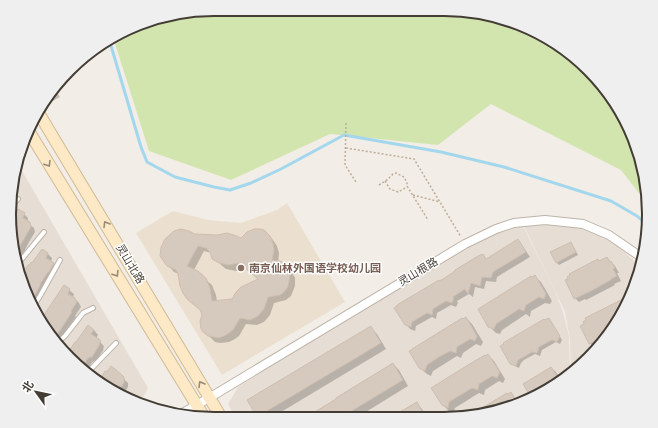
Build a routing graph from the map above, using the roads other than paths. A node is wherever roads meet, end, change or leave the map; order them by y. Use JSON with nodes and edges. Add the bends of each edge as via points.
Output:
{"nodes":[{"id":1,"x":41,"y":118,"type":"edge"},
{"id":2,"x":32,"y":136,"type":"edge"},
{"id":3,"x":18,"y":199,"type":"dead end"},
{"id":4,"x":16,"y":201,"type":"edge"},
{"id":5,"x":44,"y":232,"type":"dead end"},
{"id":6,"x":637,"y":255,"type":"edge"},
{"id":7,"x":22,"y":259,"type":"edge"},
{"id":8,"x":60,"y":260,"type":"dead end"},
{"id":9,"x":36,"y":302,"type":"edge"},
{"id":10,"x":93,"y":308,"type":"dead end"},
{"id":11,"x":61,"y":339,"type":"edge"},
{"id":12,"x":116,"y":343,"type":"dead end"},
{"id":13,"x":91,"y":370,"type":"edge"},
{"id":14,"x":209,"y":398,"type":"junction"},
{"id":15,"x":197,"y":405,"type":"junction"},
{"id":16,"x":188,"y":410,"type":"edge"},
{"id":17,"x":201,"y":412,"type":"edge"},
{"id":18,"x":218,"y":412,"type":"edge"}],
"edges":[{"from":14,"to":1,"type":"main road","name":"灵山北路","one_way":true},
{"from":2,"to":15,"type":"main road","name":"灵山北路","one_way":true},
{"from":3,"to":4,"type":"lane"},
{"from":5,"to":7,"type":"lane"},
{"from":6,"to":14,"type":"street","name":"灵山根路","via":[[609,235],[582,224],[545,220],[496,229],[465,244]]},
{"from":8,"to":9,"type":"lane"},
{"from":10,"to":11,"type":"lane","via":[[83,313]]},
{"from":12,"to":13,"type":"lane"},
{"from":14,"to":15,"type":"street","name":"灵山根路"},
{"from":14,"to":18,"type":"main road","name":"灵山北路"},
{"from":15,"to":16,"type":"street","name":"灵山根路"},
{"from":15,"to":17,"type":"main road","name":"灵山北路"}]}
